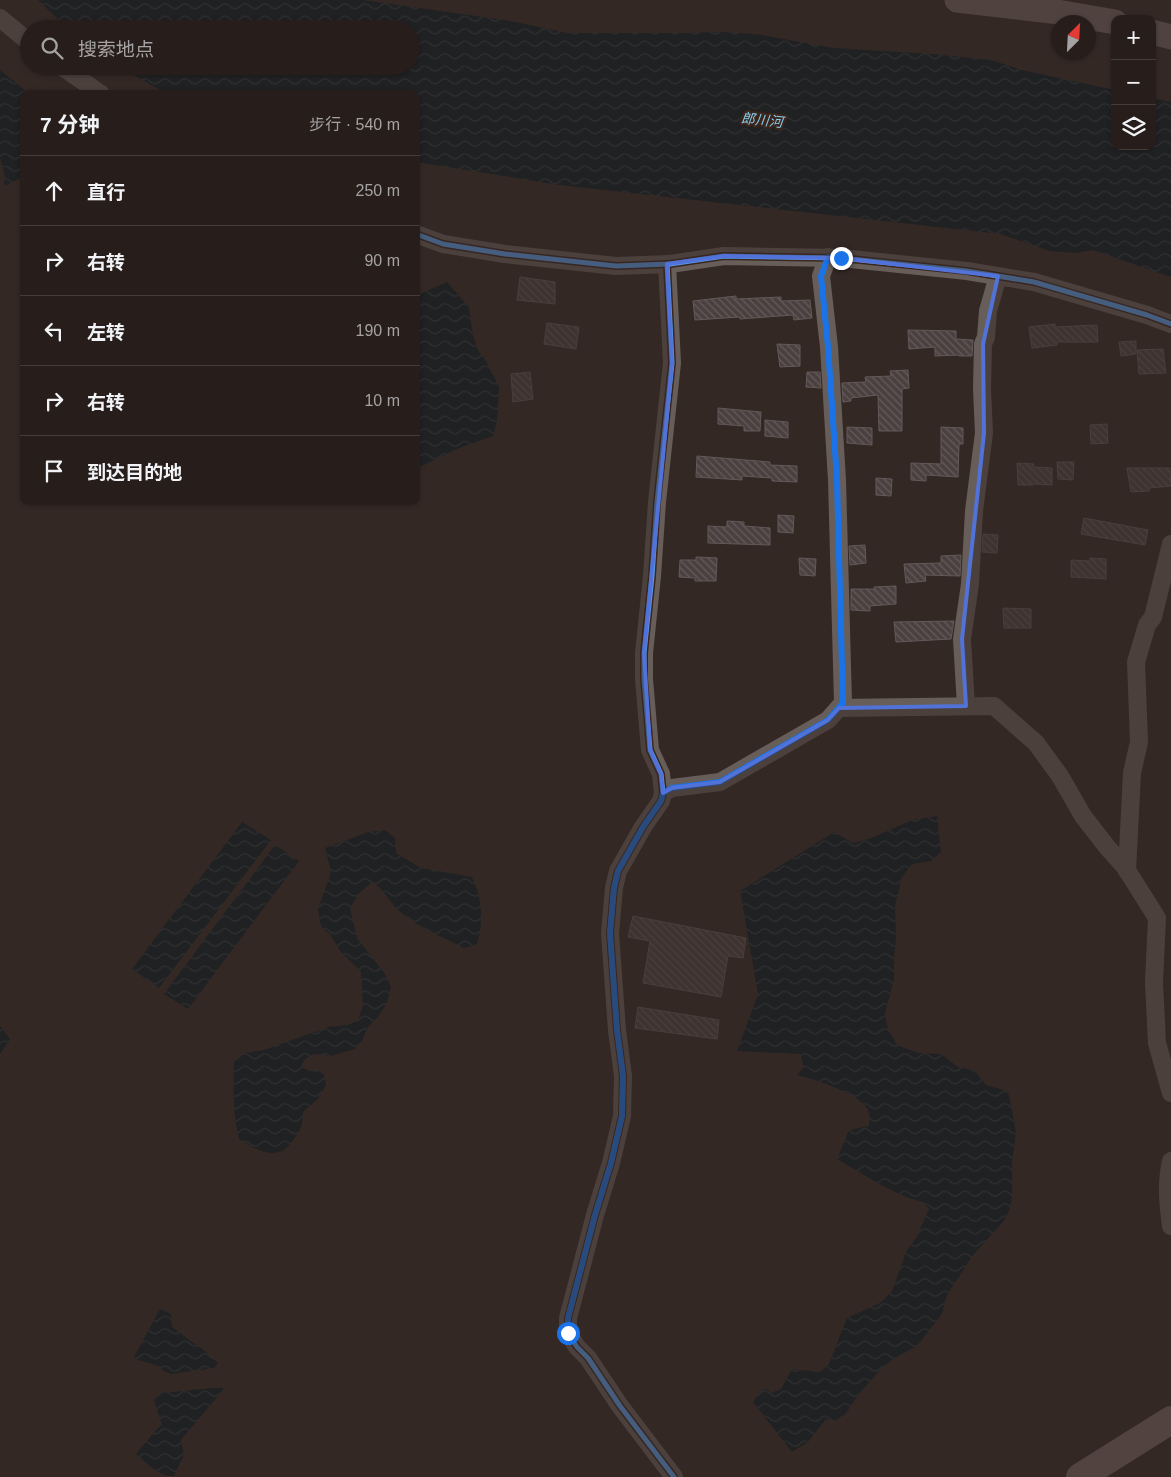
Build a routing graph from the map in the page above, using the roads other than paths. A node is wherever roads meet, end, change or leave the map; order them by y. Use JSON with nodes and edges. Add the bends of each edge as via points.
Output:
{"nodes":[{"id":1,"x":957,"y":0,"type":"edge"},
{"id":2,"x":0,"y":18,"type":"edge"},
{"id":3,"x":1111,"y":21,"type":"edge"},
{"id":4,"x":1156,"y":33,"type":"edge"},
{"id":5,"x":20,"y":35,"type":"edge"},
{"id":6,"x":1171,"y":37,"type":"edge"},
{"id":7,"x":74,"y":75,"type":"edge"},
{"id":8,"x":95,"y":90,"type":"edge"},
{"id":9,"x":420,"y":235,"type":"edge"},
{"id":10,"x":828,"y":257,"type":"junction"},
{"id":11,"x":667,"y":264,"type":"junction"},
{"id":12,"x":998,"y":276,"type":"junction"},
{"id":13,"x":1171,"y":324,"type":"edge"},
{"id":14,"x":1171,"y":544,"type":"edge"},
{"id":15,"x":966,"y":706,"type":"junction"},
{"id":16,"x":839,"y":708,"type":"junction"},
{"id":17,"x":663,"y":793,"type":"junction"},
{"id":18,"x":1128,"y":871,"type":"junction"},
{"id":19,"x":1171,"y":1093,"type":"edge"},
{"id":20,"x":1171,"y":1162,"type":"edge"},
{"id":21,"x":1171,"y":1226,"type":"edge"},
{"id":22,"x":1171,"y":1420,"type":"edge"},
{"id":23,"x":674,"y":1477,"type":"edge"},
{"id":24,"x":1080,"y":1477,"type":"edge"}],
"edges":[{"from":1,"to":3,"type":"street"},
{"from":2,"to":5,"type":"street"},
{"from":4,"to":6,"type":"street"},
{"from":7,"to":8,"type":"street"},
{"from":9,"to":11,"type":"street","via":[[443,244],[505,254],[616,266]]},
{"from":10,"to":11,"type":"street","via":[[724,256]]},
{"from":10,"to":12,"type":"street"},
{"from":10,"to":16,"type":"street","via":[[821,276],[837,480],[844,697]]},
{"from":11,"to":17,"type":"street","via":[[672,363],[644,653],[650,750],[661,774]]},
{"from":12,"to":13,"type":"street","via":[[1034,282]]},
{"from":12,"to":15,"type":"street","via":[[983,344],[984,433],[962,639]]},
{"from":14,"to":18,"type":"street","via":[[1153,617],[1146,625],[1136,662],[1139,742],[1132,773]]},
{"from":15,"to":16,"type":"street"},
{"from":15,"to":18,"type":"street","via":[[994,706],[1036,743],[1083,816]]},
{"from":16,"to":17,"type":"street","via":[[828,720],[720,782],[672,788]]},
{"from":17,"to":23,"type":"street","via":[[618,871],[614,888],[610,933],[623,1076],[622,1116],[568,1318],[568,1333]]},
{"from":18,"to":19,"type":"street","via":[[1157,918],[1154,982],[1157,1043]]},
{"from":20,"to":21,"type":"street","via":[[1168,1176]]},
{"from":22,"to":24,"type":"main road"}]}
